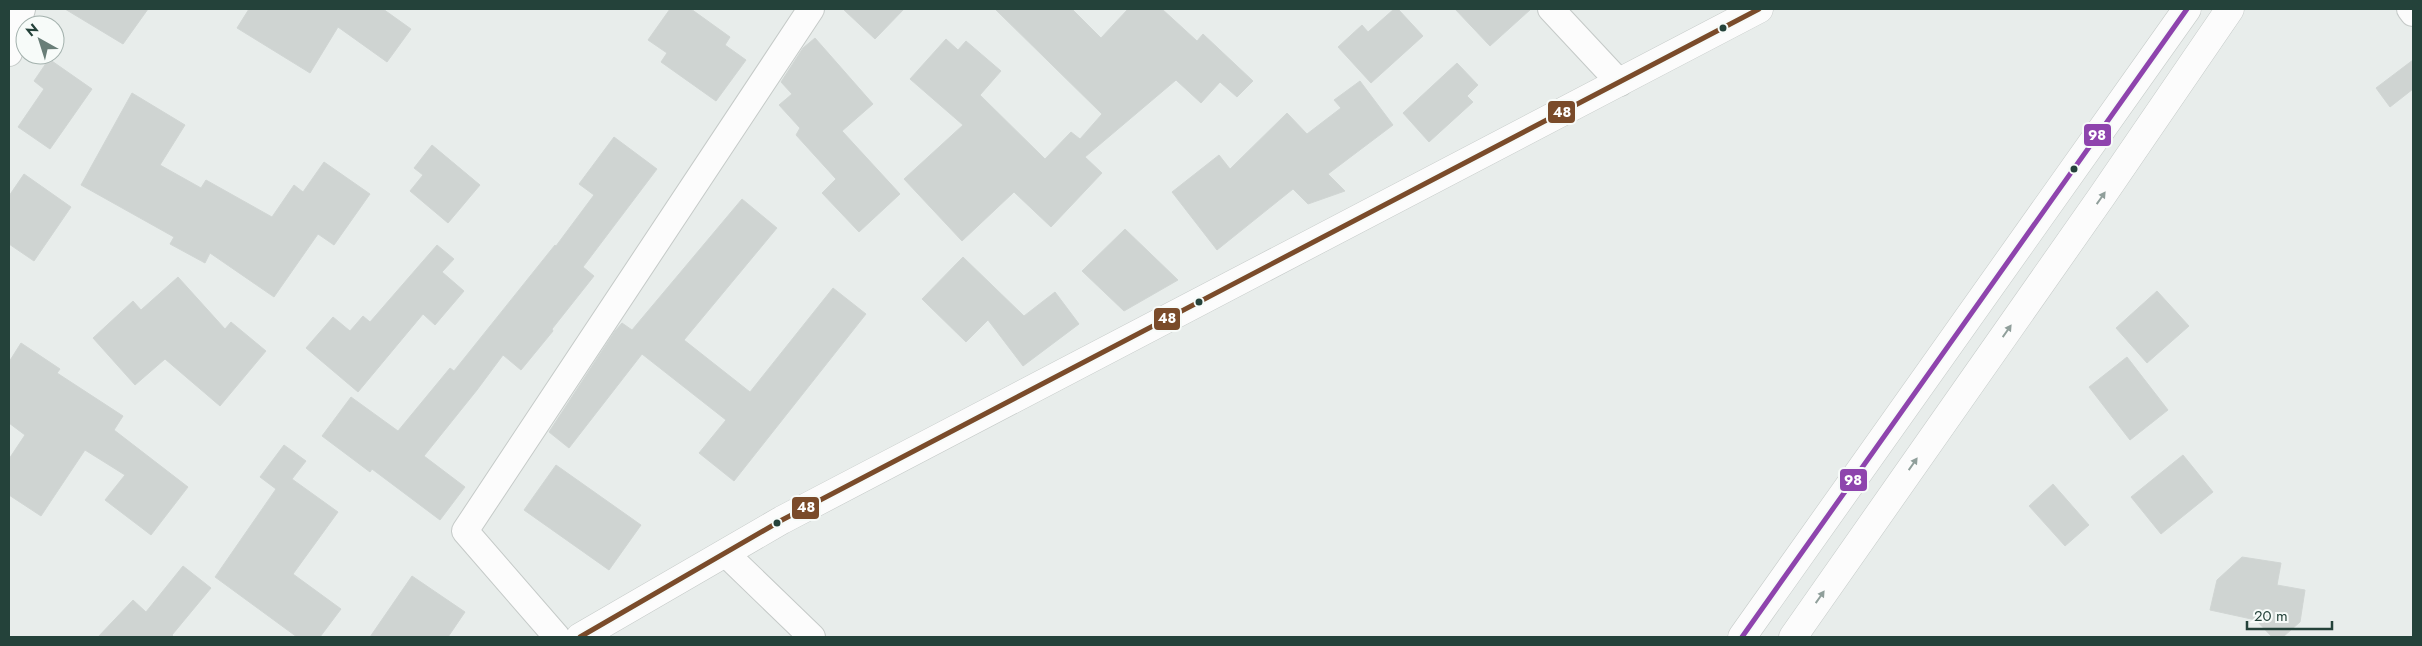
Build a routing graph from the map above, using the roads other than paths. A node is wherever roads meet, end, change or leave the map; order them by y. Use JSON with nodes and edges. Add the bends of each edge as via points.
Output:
{"nodes":[{"id":1,"x":22,"y":9,"type":"edge"},
{"id":2,"x":812,"y":9,"type":"edge"},
{"id":3,"x":1551,"y":9,"type":"edge"},
{"id":4,"x":1759,"y":9,"type":"edge"},
{"id":5,"x":2187,"y":9,"type":"edge"},
{"id":6,"x":2230,"y":9,"type":"edge"},
{"id":7,"x":2410,"y":9,"type":"edge"},
{"id":8,"x":2413,"y":13,"type":"edge"},
{"id":9,"x":9,"y":53,"type":"edge"},
{"id":10,"x":1620,"y":83,"type":"junction"},
{"id":11,"x":725,"y":553,"type":"junction"},
{"id":12,"x":557,"y":637,"type":"edge"},
{"id":13,"x":580,"y":637,"type":"edge"},
{"id":14,"x":812,"y":637,"type":"edge"},
{"id":15,"x":1742,"y":637,"type":"edge"},
{"id":16,"x":1793,"y":637,"type":"edge"}],
"edges":[{"from":1,"to":9,"type":"street"},
{"from":2,"to":12,"type":"street","via":[[465,531]]},
{"from":3,"to":10,"type":"street"},
{"from":4,"to":10,"type":"street"},
{"from":5,"to":15,"type":"street"},
{"from":16,"to":6,"type":"street","one_way":true},
{"from":7,"to":8,"type":"street"},
{"from":10,"to":11,"type":"street","via":[[782,520]]},
{"from":11,"to":13,"type":"street"},
{"from":11,"to":14,"type":"street"}]}
